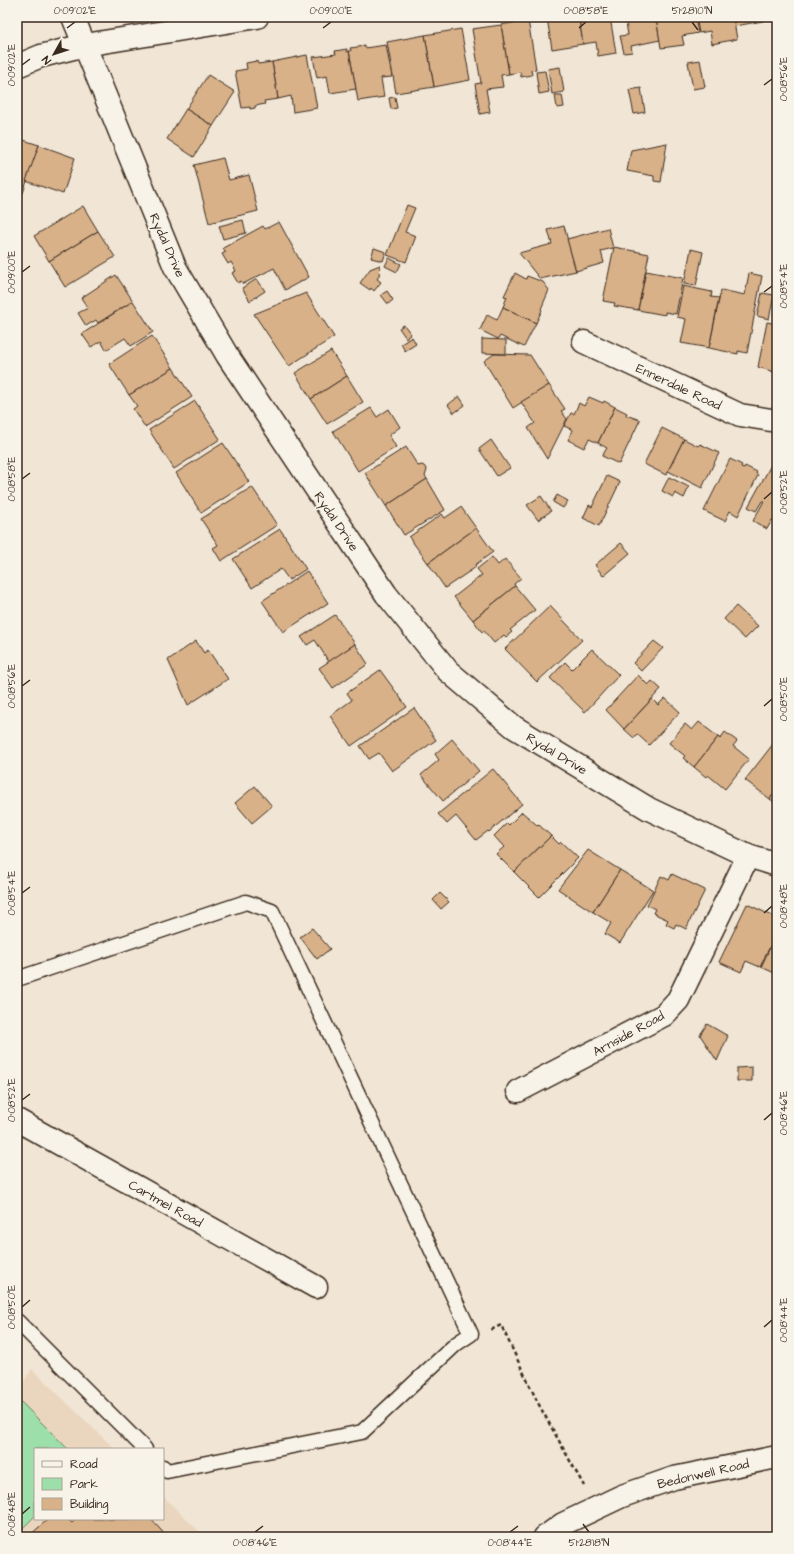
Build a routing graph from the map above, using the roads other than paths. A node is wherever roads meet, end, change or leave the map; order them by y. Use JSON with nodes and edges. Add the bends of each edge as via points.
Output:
{"nodes":[{"id":1,"x":73,"y":17,"type":"edge"},
{"id":2,"x":258,"y":17,"type":"edge"},
{"id":3,"x":85,"y":45,"type":"junction"},
{"id":4,"x":17,"y":66,"type":"edge"},
{"id":5,"x":584,"y":342,"type":"dead end"},
{"id":6,"x":777,"y":421,"type":"edge"},
{"id":7,"x":748,"y":856,"type":"junction"},
{"id":8,"x":777,"y":865,"type":"edge"},
{"id":9,"x":17,"y":979,"type":"edge"},
{"id":10,"x":518,"y":1091,"type":"dead end"},
{"id":11,"x":17,"y":1120,"type":"edge"},
{"id":12,"x":316,"y":1287,"type":"dead end"},
{"id":13,"x":17,"y":1321,"type":"edge"},
{"id":14,"x":144,"y":1448,"type":"edge"},
{"id":15,"x":777,"y":1457,"type":"edge"},
{"id":16,"x":164,"y":1468,"type":"edge"},
{"id":17,"x":545,"y":1537,"type":"edge"}],
"edges":[{"from":1,"to":3,"type":"street","name":"Rydal Drive"},
{"from":2,"to":3,"type":"street"},
{"from":3,"to":4,"type":"street","via":[[41,56]]},
{"from":3,"to":7,"type":"street","name":"Rydal Drive","via":[[175,267],[227,355],[386,594],[448,671],[514,727],[649,809]]},
{"from":5,"to":6,"type":"street","name":"Ennerdale Road","via":[[740,415]]},
{"from":7,"to":8,"type":"street","name":"Rydal Drive"},
{"from":7,"to":10,"type":"street","name":"Arnside Road","via":[[678,1000],[664,1015]]},
{"from":9,"to":16,"type":"lane","via":[[246,902],[272,911],[471,1334],[456,1344],[362,1432],[167,1471]]},
{"from":11,"to":12,"type":"street","name":"Cartmel Road"},
{"from":13,"to":14,"type":"lane"},
{"from":15,"to":17,"type":"street","name":"Bedonwell Road","via":[[674,1478],[595,1508],[563,1524]]}]}
